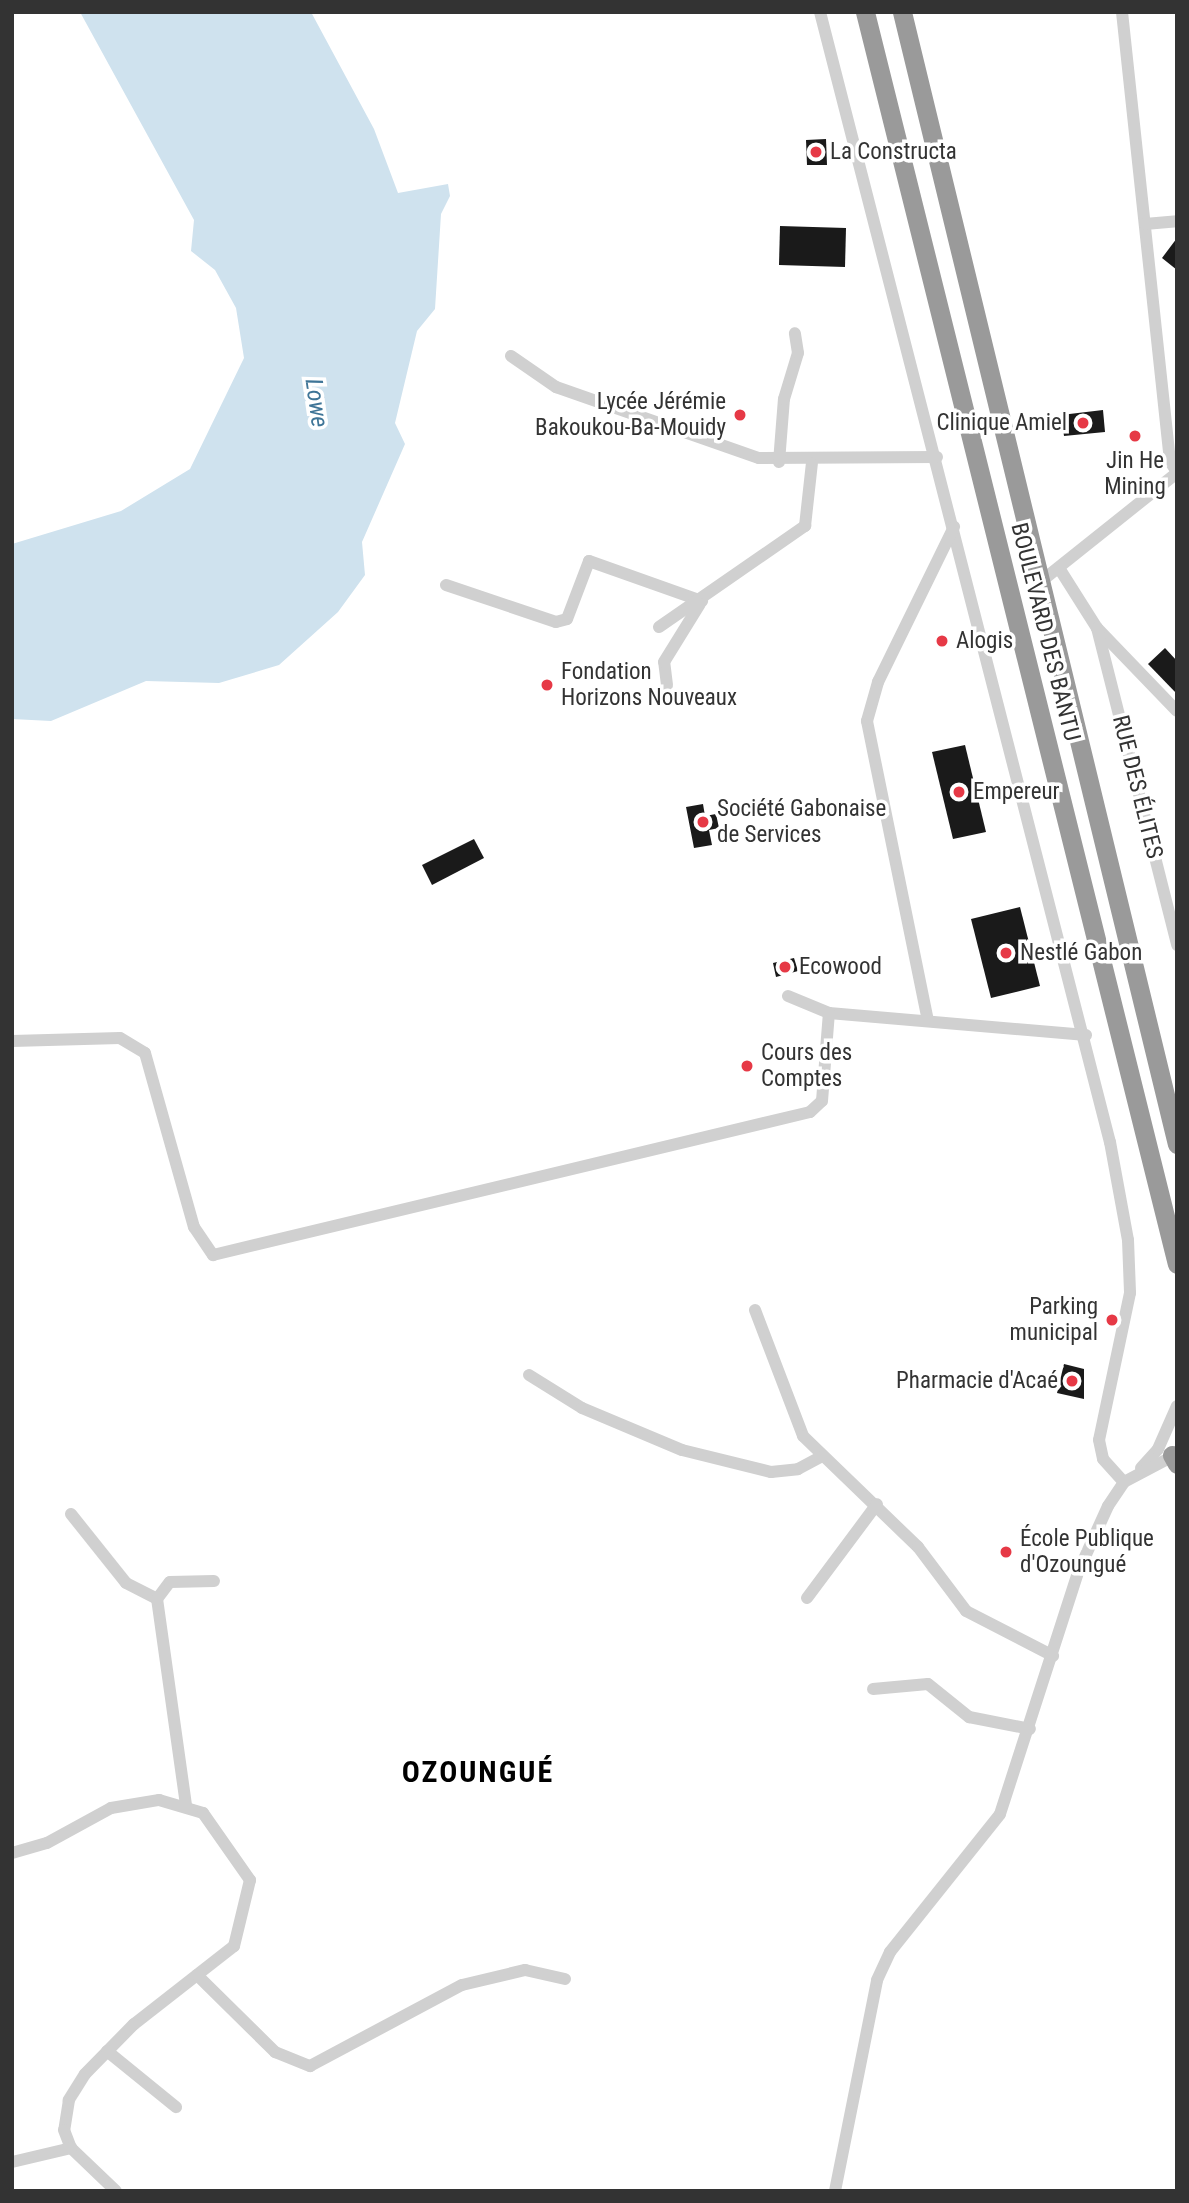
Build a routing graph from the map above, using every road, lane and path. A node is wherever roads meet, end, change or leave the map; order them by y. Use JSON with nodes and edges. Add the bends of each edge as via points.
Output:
{"nodes":[{"id":1,"x":820,"y":12,"type":"edge"},
{"id":2,"x":865,"y":12,"type":"edge"},
{"id":3,"x":902,"y":12,"type":"edge"},
{"id":4,"x":1122,"y":12,"type":"edge"},
{"id":5,"x":1177,"y":221,"type":"edge"},
{"id":6,"x":1145,"y":224,"type":"junction"},
{"id":7,"x":795,"y":333,"type":"dead end"},
{"id":8,"x":511,"y":356,"type":"dead end"},
{"id":9,"x":937,"y":457,"type":"junction"},
{"id":10,"x":779,"y":462,"type":"junction"},
{"id":11,"x":813,"y":463,"type":"junction"},
{"id":12,"x":1177,"y":472,"type":"edge"},
{"id":13,"x":954,"y":527,"type":"junction"},
{"id":14,"x":1059,"y":568,"type":"junction"},
{"id":15,"x":1039,"y":583,"type":"junction"},
{"id":16,"x":446,"y":585,"type":"dead end"},
{"id":17,"x":702,"y":601,"type":"junction"},
{"id":18,"x":659,"y":627,"type":"dead end"},
{"id":19,"x":1097,"y":628,"type":"junction"},
{"id":20,"x":667,"y":685,"type":"dead end"},
{"id":21,"x":1177,"y":711,"type":"edge"},
{"id":22,"x":1177,"y":945,"type":"edge"},
{"id":23,"x":788,"y":996,"type":"dead end"},
{"id":24,"x":829,"y":1013,"type":"junction"},
{"id":25,"x":928,"y":1021,"type":"junction"},
{"id":26,"x":1086,"y":1035,"type":"junction"},
{"id":27,"x":12,"y":1041,"type":"edge"},
{"id":28,"x":1177,"y":1144,"type":"edge"},
{"id":29,"x":1177,"y":1264,"type":"edge"},
{"id":30,"x":755,"y":1310,"type":"dead end"},
{"id":31,"x":529,"y":1375,"type":"dead end"},
{"id":32,"x":1177,"y":1406,"type":"edge"},
{"id":33,"x":821,"y":1457,"type":"junction"},
{"id":34,"x":1175,"y":1458,"type":"edge"},
{"id":35,"x":1137,"y":1474,"type":"junction"},
{"id":36,"x":1124,"y":1482,"type":"junction"},
{"id":37,"x":877,"y":1504,"type":"junction"},
{"id":38,"x":71,"y":1514,"type":"dead end"},
{"id":39,"x":214,"y":1581,"type":"dead end"},
{"id":40,"x":807,"y":1598,"type":"dead end"},
{"id":41,"x":157,"y":1599,"type":"junction"},
{"id":42,"x":1053,"y":1656,"type":"junction"},
{"id":43,"x":873,"y":1689,"type":"dead end"},
{"id":44,"x":1030,"y":1729,"type":"junction"},
{"id":45,"x":186,"y":1805,"type":"junction"},
{"id":46,"x":12,"y":1853,"type":"edge"},
{"id":47,"x":197,"y":1975,"type":"junction"},
{"id":48,"x":565,"y":1979,"type":"dead end"},
{"id":49,"x":107,"y":2051,"type":"junction"},
{"id":50,"x":176,"y":2107,"type":"dead end"},
{"id":51,"x":71,"y":2148,"type":"junction"},
{"id":52,"x":12,"y":2162,"type":"edge"},
{"id":53,"x":116,"y":2191,"type":"edge"},
{"id":54,"x":835,"y":2191,"type":"edge"}],
"edges":[{"from":1,"to":9,"type":"street"},
{"from":2,"to":29,"type":"highway","name":"BOULEVARD DES BANTU"},
{"from":3,"to":15,"type":"highway","name":"BOULEVARD DES BANTU"},
{"from":4,"to":6,"type":"street"},
{"from":5,"to":6,"type":"street"},
{"from":6,"to":12,"type":"street","via":[[1170,461]]},
{"from":7,"to":10,"type":"street","via":[[798,353],[784,399]]},
{"from":8,"to":10,"type":"street","via":[[556,387]]},
{"from":9,"to":11,"type":"street"},
{"from":9,"to":13,"type":"street"},
{"from":10,"to":11,"type":"street"},
{"from":11,"to":17,"type":"street","via":[[805,526]]},
{"from":12,"to":14,"type":"street"},
{"from":13,"to":25,"type":"street","via":[[878,682],[867,721]]},
{"from":13,"to":26,"type":"street"},
{"from":14,"to":15,"type":"street"},
{"from":14,"to":19,"type":"street"},
{"from":15,"to":28,"type":"highway","name":"BOULEVARD DES BANTU"},
{"from":16,"to":17,"type":"street","via":[[556,622],[567,619],[589,561]]},
{"from":17,"to":18,"type":"street"},
{"from":17,"to":20,"type":"street","via":[[664,662]]},
{"from":19,"to":21,"type":"street"},
{"from":19,"to":22,"type":"street","name":"RUE DES ÉLITES"},
{"from":23,"to":24,"type":"street"},
{"from":24,"to":25,"type":"street"},
{"from":24,"to":27,"type":"street","via":[[822,1101],[810,1112],[212,1255],[194,1227],[145,1053],[120,1038]]},
{"from":25,"to":26,"type":"street"},
{"from":26,"to":36,"type":"street","via":[[1128,1240],[1126,1320],[1099,1440],[1102,1459]]},
{"from":30,"to":33,"type":"street","via":[[803,1436]]},
{"from":31,"to":33,"type":"street","via":[[582,1408],[682,1450],[771,1472],[798,1469]]},
{"from":32,"to":35,"type":"street","via":[[1158,1449]]},
{"from":33,"to":37,"type":"street"},
{"from":34,"to":35,"type":"street"},
{"from":35,"to":36,"type":"street"},
{"from":36,"to":42,"type":"street","via":[[1088,1546]]},
{"from":37,"to":40,"type":"street"},
{"from":37,"to":42,"type":"street","via":[[966,1611]]},
{"from":38,"to":41,"type":"street","via":[[126,1583]]},
{"from":39,"to":41,"type":"street","via":[[170,1582]]},
{"from":41,"to":45,"type":"street"},
{"from":42,"to":44,"type":"street"},
{"from":43,"to":44,"type":"street","via":[[928,1684],[970,1717]]},
{"from":44,"to":54,"type":"street","via":[[990,1831],[890,1952],[877,1980]]},
{"from":45,"to":46,"type":"street","via":[[135,1801]]},
{"from":45,"to":47,"type":"street","via":[[216,1827],[250,1880],[241,1935]]},
{"from":47,"to":48,"type":"street","via":[[275,2052],[310,2066],[462,1985],[525,1970]]},
{"from":47,"to":49,"type":"street"},
{"from":49,"to":50,"type":"street"},
{"from":49,"to":51,"type":"street","via":[[69,2100],[64,2130]]},
{"from":51,"to":52,"type":"street"},
{"from":51,"to":53,"type":"street"}]}
